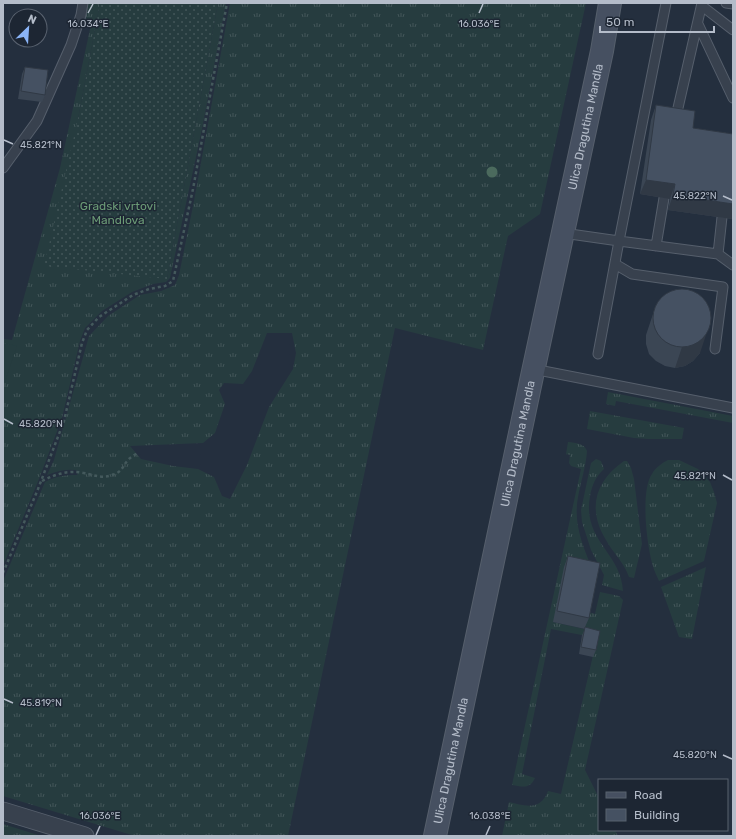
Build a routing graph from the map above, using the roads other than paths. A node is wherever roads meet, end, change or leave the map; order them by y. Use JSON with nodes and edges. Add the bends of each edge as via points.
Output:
{"nodes":[{"id":1,"x":83,"y":3,"type":"edge"},
{"id":2,"x":610,"y":3,"type":"edge"},
{"id":3,"x":622,"y":3,"type":"edge"},
{"id":4,"x":666,"y":3,"type":"edge"},
{"id":5,"x":726,"y":3,"type":"edge"},
{"id":6,"x":733,"y":4,"type":"edge"},
{"id":7,"x":702,"y":5,"type":"edge"},
{"id":8,"x":698,"y":24,"type":"junction"},
{"id":9,"x":733,"y":30,"type":"edge"},
{"id":10,"x":602,"y":51,"type":"junction"},
{"id":11,"x":733,"y":98,"type":"edge"},
{"id":12,"x":675,"y":123,"type":"edge"},
{"id":13,"x":3,"y":168,"type":"edge"},
{"id":14,"x":664,"y":198,"type":"edge"},
{"id":15,"x":722,"y":217,"type":"edge"},
{"id":16,"x":563,"y":232,"type":"junction"},
{"id":17,"x":619,"y":241,"type":"junction"},
{"id":18,"x":656,"y":246,"type":"junction"},
{"id":19,"x":718,"y":254,"type":"junction"},
{"id":20,"x":615,"y":264,"type":"junction"},
{"id":21,"x":733,"y":265,"type":"edge"},
{"id":22,"x":715,"y":349,"type":"dead end"},
{"id":23,"x":598,"y":354,"type":"dead end"},
{"id":24,"x":533,"y":369,"type":"junction"},
{"id":25,"x":733,"y":408,"type":"edge"},
{"id":26,"x":3,"y":811,"type":"edge"},
{"id":27,"x":85,"y":836,"type":"edge"},
{"id":28,"x":435,"y":836,"type":"edge"}],
"edges":[{"from":1,"to":13,"type":"lane","via":[[71,44],[37,121]]},
{"from":2,"to":10,"type":"main road","name":"Ulica Dragutina Mandla"},
{"from":3,"to":10,"type":"main road","name":"Ulica Dragutina Mandla"},
{"from":4,"to":17,"type":"lane"},
{"from":5,"to":6,"type":"lane"},
{"from":7,"to":8,"type":"lane"},
{"from":7,"to":9,"type":"lane"},
{"from":8,"to":11,"type":"lane"},
{"from":8,"to":12,"type":"lane"},
{"from":10,"to":16,"type":"main road","name":"Ulica Dragutina Mandla"},
{"from":14,"to":18,"type":"lane"},
{"from":15,"to":19,"type":"lane"},
{"from":16,"to":17,"type":"lane"},
{"from":16,"to":24,"type":"main road","name":"Ulica Dragutina Mandla"},
{"from":17,"to":18,"type":"lane"},
{"from":17,"to":20,"type":"lane"},
{"from":18,"to":19,"type":"lane"},
{"from":19,"to":21,"type":"lane"},
{"from":20,"to":22,"type":"lane","via":[[632,274],[723,286]]},
{"from":20,"to":23,"type":"lane"},
{"from":24,"to":25,"type":"lane"},
{"from":24,"to":28,"type":"main road","name":"Ulica Dragutina Mandla"},
{"from":26,"to":27,"type":"street"}]}
